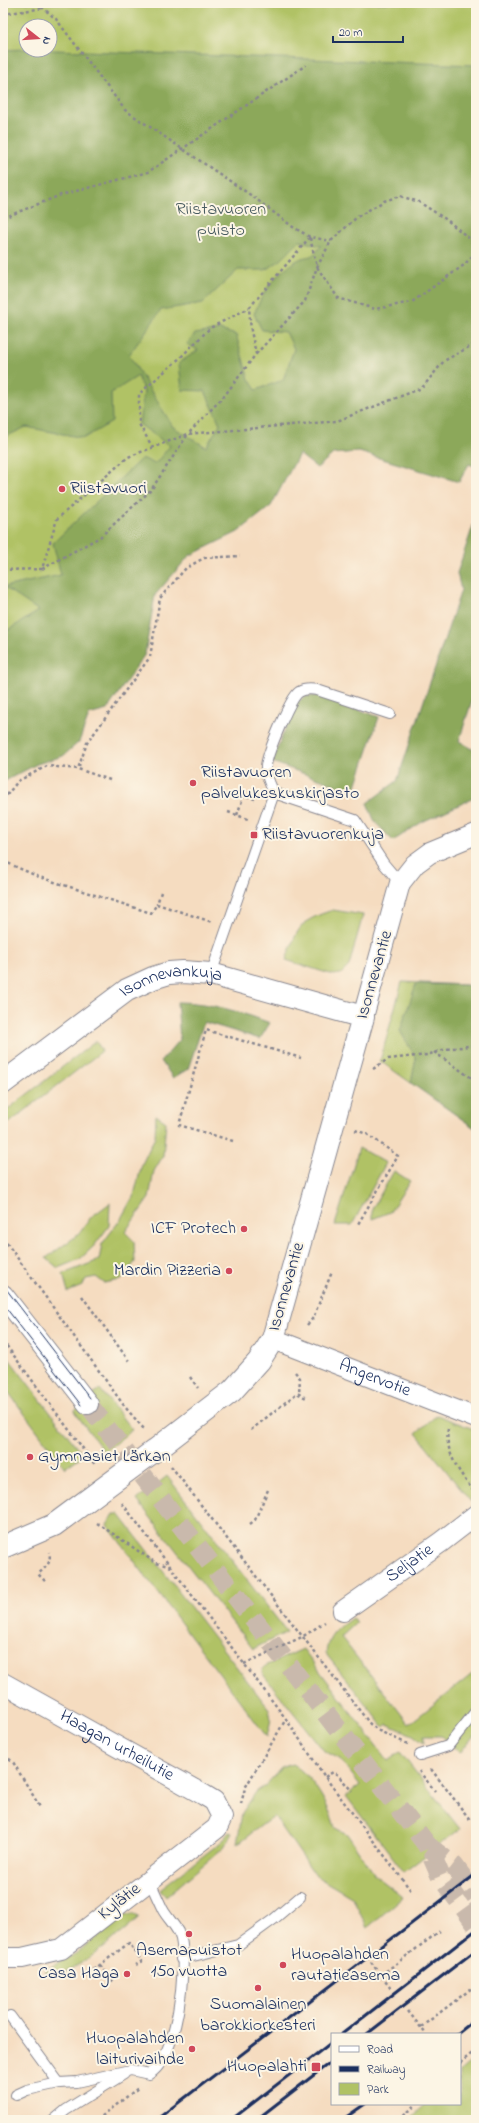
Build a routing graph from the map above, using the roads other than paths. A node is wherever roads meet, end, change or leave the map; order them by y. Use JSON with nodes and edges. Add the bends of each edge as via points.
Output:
{"nodes":[{"id":1,"x":390,"y":714,"type":"dead end"},
{"id":2,"x":274,"y":794,"type":"junction"},
{"id":3,"x":476,"y":834,"type":"edge"},
{"id":4,"x":400,"y":883,"type":"junction"},
{"id":5,"x":211,"y":974,"type":"junction"},
{"id":6,"x":363,"y":1017,"type":"junction"},
{"id":7,"x":3,"y":1083,"type":"edge"},
{"id":8,"x":3,"y":1295,"type":"edge"},
{"id":9,"x":273,"y":1339,"type":"junction"},
{"id":10,"x":88,"y":1404,"type":"tunnel mouth"},
{"id":11,"x":476,"y":1418,"type":"edge"},
{"id":12,"x":476,"y":1515,"type":"edge"},
{"id":13,"x":3,"y":1547,"type":"edge"},
{"id":14,"x":343,"y":1611,"type":"road end"},
{"id":15,"x":3,"y":1683,"type":"edge"},
{"id":16,"x":476,"y":1712,"type":"edge"},
{"id":17,"x":420,"y":1755,"type":"road end"},
{"id":18,"x":222,"y":1817,"type":"joint"},
{"id":19,"x":149,"y":1880,"type":"junction"},
{"id":20,"x":300,"y":1897,"type":"dead end"},
{"id":21,"x":3,"y":1958,"type":"edge"},
{"id":22,"x":181,"y":1959,"type":"junction"},
{"id":23,"x":10,"y":2016,"type":"dead end"},
{"id":24,"x":131,"y":2070,"type":"junction"},
{"id":25,"x":59,"y":2084,"type":"junction"},
{"id":26,"x":16,"y":2095,"type":"dead end"},
{"id":27,"x":54,"y":2120,"type":"edge"}],
"edges":[{"from":1,"to":2,"type":"lane","via":[[322,692],[309,689],[299,692],[291,700],[268,757],[266,768]]},
{"from":2,"to":4,"type":"lane","via":[[355,820]]},
{"from":2,"to":5,"type":"lane"},
{"from":3,"to":4,"type":"street","via":[[430,853],[415,864]]},
{"from":4,"to":6,"type":"street","name":"Isonnevantie"},
{"from":5,"to":6,"type":"street","name":"Isonnevankuja"},
{"from":5,"to":7,"type":"street","name":"Isonnevankuja","via":[[169,973],[126,990]]},
{"from":6,"to":9,"type":"street","name":"Isonnevantie"},
{"from":8,"to":10,"type":"street"},
{"from":9,"to":11,"type":"street","name":"Angervotie"},
{"from":9,"to":13,"type":"street","name":"Isonnevantie","via":[[259,1361],[232,1391],[152,1453],[54,1525]]},
{"from":12,"to":14,"type":"street","name":"Seljatie"},
{"from":15,"to":18,"type":"street","name":"Haagan urheilutie","via":[[214,1801]]},
{"from":16,"to":17,"type":"lane","via":[[448,1746]]},
{"from":18,"to":19,"type":"street","name":"Kylätie","via":[[217,1828]]},
{"from":19,"to":21,"type":"street","name":"Kylätie","via":[[61,1949],[22,1958]]},
{"from":19,"to":22,"type":"lane","via":[[163,1910],[181,1938]]},
{"from":20,"to":22,"type":"lane","via":[[238,1945]]},
{"from":22,"to":24,"type":"lane","via":[[183,1984],[172,2041],[153,2072],[149,2074]]},
{"from":23,"to":25,"type":"lane"},
{"from":24,"to":25,"type":"lane"},
{"from":24,"to":27,"type":"lane"},
{"from":25,"to":26,"type":"lane"}]}
